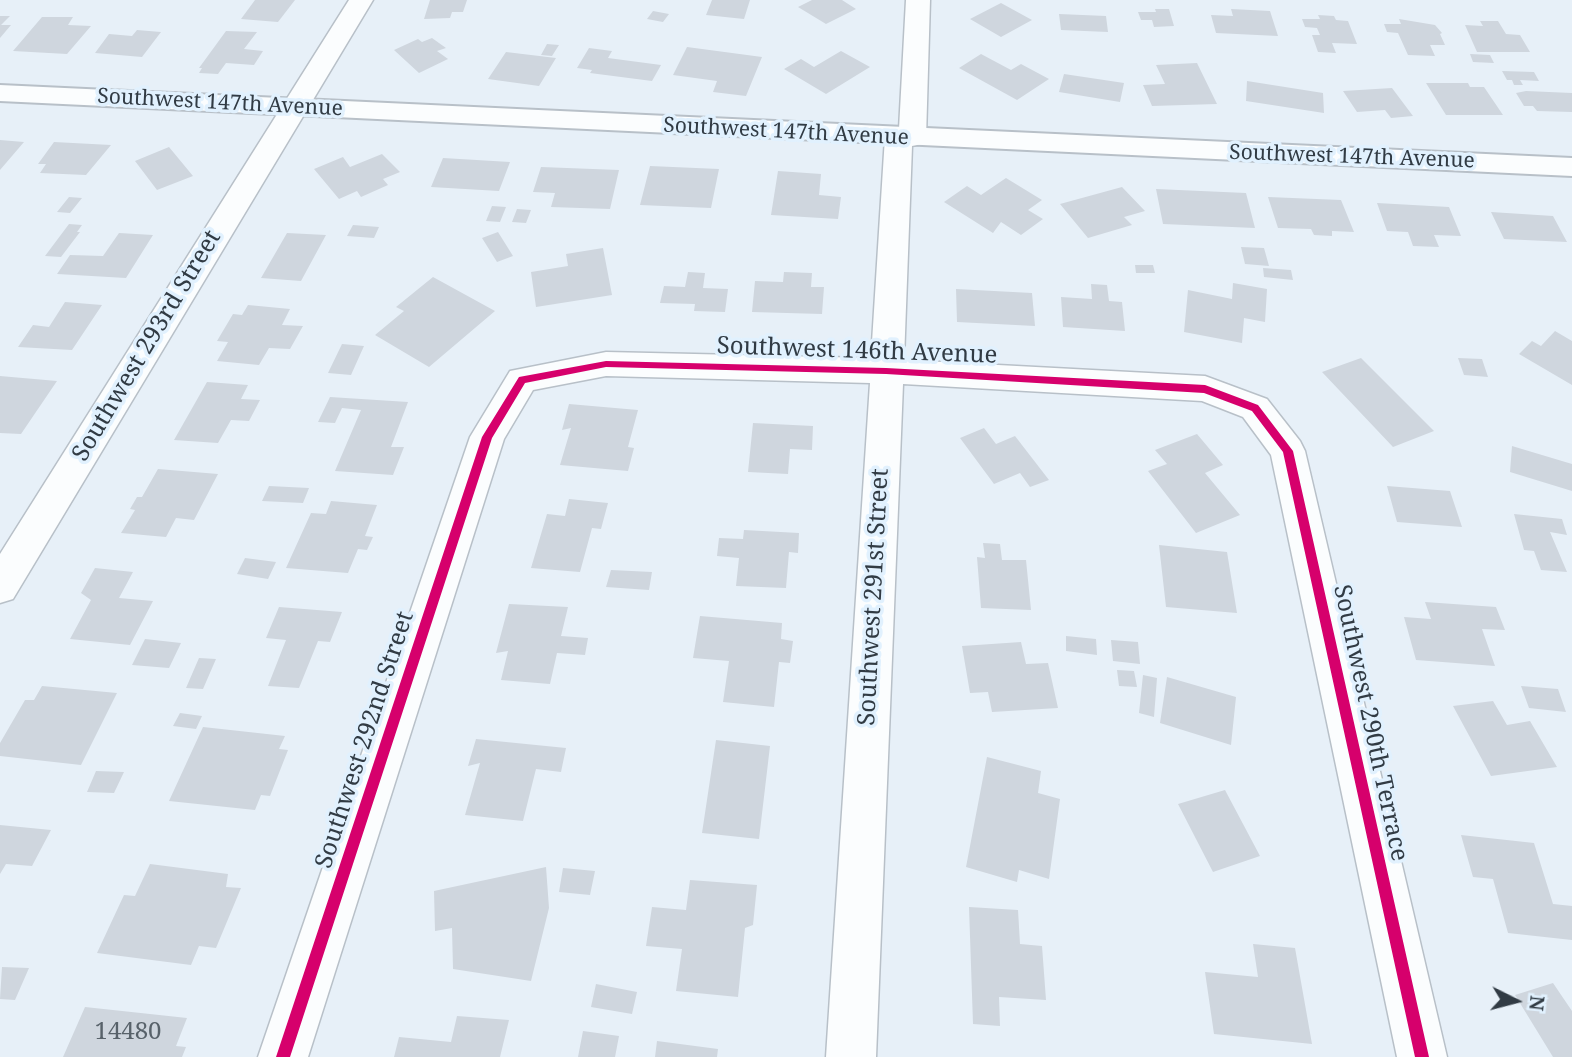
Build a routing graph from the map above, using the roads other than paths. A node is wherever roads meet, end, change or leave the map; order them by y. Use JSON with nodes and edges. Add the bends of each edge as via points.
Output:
{"nodes":[{"id":1,"x":361,"y":0,"type":"edge"},
{"id":2,"x":918,"y":0,"type":"edge"},
{"id":3,"x":0,"y":93,"type":"edge"},
{"id":4,"x":295,"y":107,"type":"junction"},
{"id":5,"x":905,"y":138,"type":"junction"},
{"id":6,"x":1572,"y":167,"type":"edge"},
{"id":7,"x":886,"y":372,"type":"junction"},
{"id":8,"x":1255,"y":408,"type":"joint"},
{"id":9,"x":487,"y":436,"type":"joint"},
{"id":10,"x":0,"y":587,"type":"edge"},
{"id":11,"x":283,"y":1057,"type":"edge"},
{"id":12,"x":851,"y":1057,"type":"edge"},
{"id":13,"x":1422,"y":1057,"type":"edge"}],
"edges":[{"from":1,"to":4,"type":"street","name":"Southwest 293rd Street"},
{"from":2,"to":5,"type":"street","name":"Southwest 291st Street"},
{"from":3,"to":4,"type":"street","name":"Southwest 147th Avenue"},
{"from":4,"to":5,"type":"street","name":"Southwest 147th Avenue"},
{"from":4,"to":10,"type":"street","name":"Southwest 293rd Street"},
{"from":5,"to":6,"type":"street","name":"Southwest 147th Avenue"},
{"from":5,"to":7,"type":"street","name":"Southwest 291st Street"},
{"from":7,"to":8,"type":"street","name":"Southwest 146th Avenue","via":[[1205,389]]},
{"from":7,"to":9,"type":"street","name":"Southwest 146th Avenue","via":[[606,363],[522,380]]},
{"from":7,"to":12,"type":"street","name":"Southwest 291st Street"},
{"from":8,"to":13,"type":"street","name":"Southwest 290th Terrace","via":[[1288,451]]},
{"from":9,"to":11,"type":"street","name":"Southwest 292nd Street"}]}
